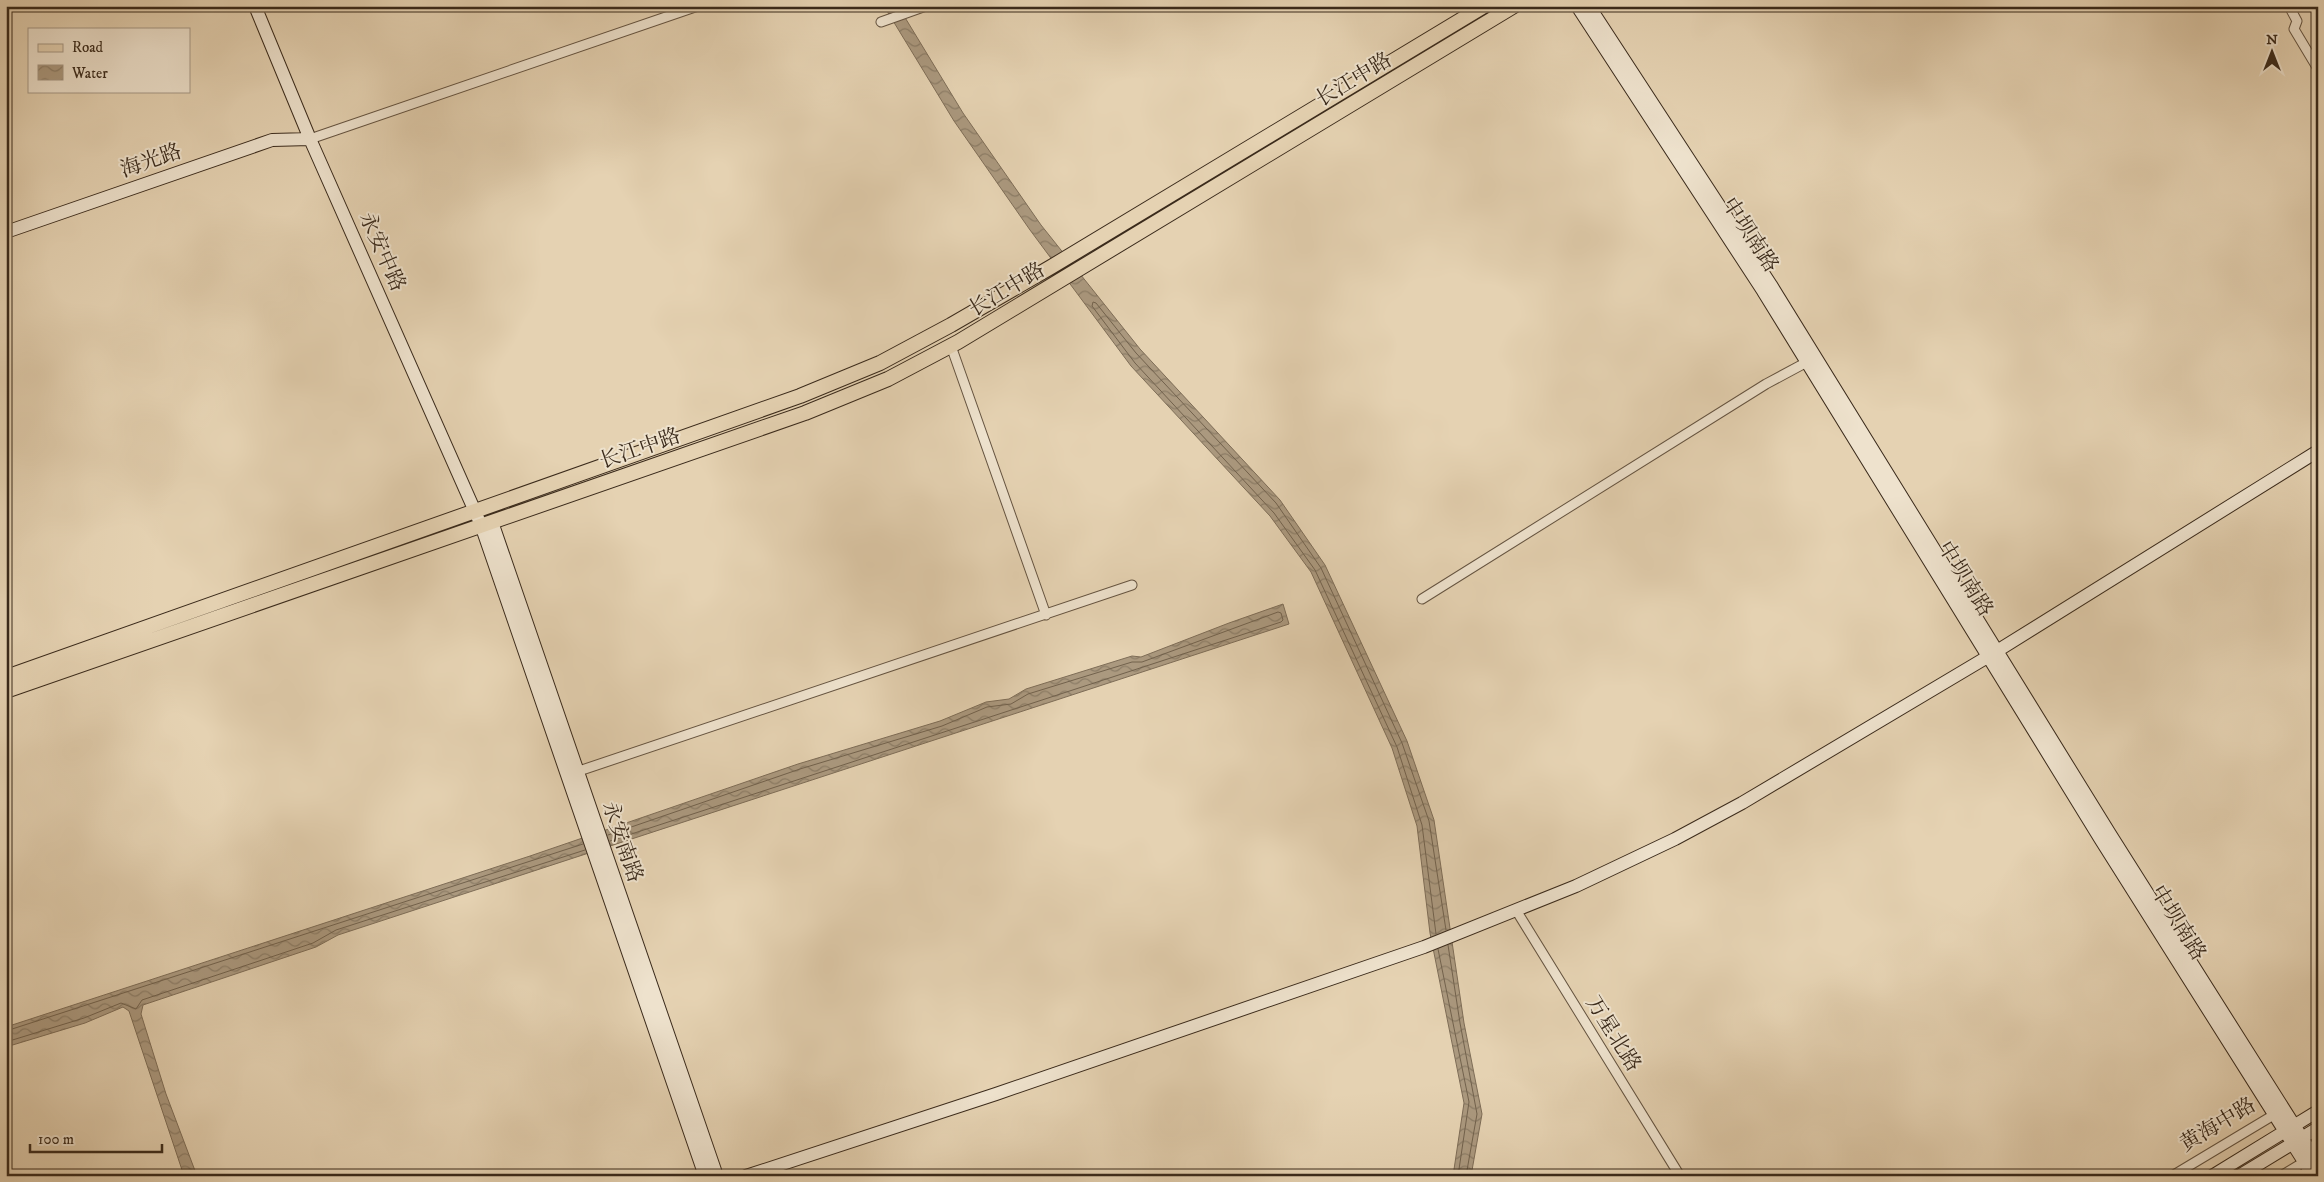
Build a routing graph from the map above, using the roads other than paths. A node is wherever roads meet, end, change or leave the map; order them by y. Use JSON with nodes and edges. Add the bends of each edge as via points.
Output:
{"nodes":[{"id":1,"x":255,"y":6,"type":"edge"},
{"id":2,"x":698,"y":6,"type":"edge"},
{"id":3,"x":1484,"y":6,"type":"edge"},
{"id":4,"x":1514,"y":6,"type":"edge"},
{"id":5,"x":1577,"y":6,"type":"edge"},
{"id":6,"x":1589,"y":6,"type":"edge"},
{"id":7,"x":2289,"y":6,"type":"edge"},
{"id":8,"x":918,"y":8,"type":"edge"},
{"id":9,"x":883,"y":21,"type":"dead end"},
{"id":10,"x":2318,"y":69,"type":"edge"},
{"id":11,"x":310,"y":139,"type":"junction"},
{"id":12,"x":6,"y":232,"type":"edge"},
{"id":13,"x":951,"y":346,"type":"junction"},
{"id":14,"x":1807,"y":362,"type":"junction"},
{"id":15,"x":2318,"y":451,"type":"edge"},
{"id":16,"x":475,"y":512,"type":"junction"},
{"id":17,"x":486,"y":524,"type":"junction"},
{"id":18,"x":1132,"y":586,"type":"dead end"},
{"id":19,"x":1422,"y":599,"type":"dead end"},
{"id":20,"x":1046,"y":615,"type":"junction"},
{"id":21,"x":1993,"y":653,"type":"junction"},
{"id":22,"x":6,"y":677,"type":"edge"},
{"id":23,"x":6,"y":691,"type":"edge"},
{"id":24,"x":571,"y":773,"type":"junction"},
{"id":25,"x":599,"y":853,"type":"junction"},
{"id":26,"x":1516,"y":910,"type":"junction"},
{"id":27,"x":2318,"y":1111,"type":"edge"},
{"id":28,"x":2280,"y":1112,"type":"junction"},
{"id":29,"x":2290,"y":1128,"type":"junction"},
{"id":30,"x":2318,"y":1128,"type":"edge"},
{"id":31,"x":2297,"y":1140,"type":"junction"},
{"id":32,"x":2315,"y":1160,"type":"edge"},
{"id":33,"x":705,"y":1176,"type":"edge"},
{"id":34,"x":717,"y":1176,"type":"edge"},
{"id":35,"x":746,"y":1176,"type":"edge"},
{"id":36,"x":1680,"y":1176,"type":"edge"},
{"id":37,"x":2172,"y":1176,"type":"edge"},
{"id":38,"x":2212,"y":1176,"type":"edge"},
{"id":39,"x":2239,"y":1176,"type":"edge"},
{"id":40,"x":2281,"y":1176,"type":"edge"},
{"id":41,"x":2313,"y":1176,"type":"edge"}],
"edges":[{"from":1,"to":11,"type":"street","name":"永安中路"},
{"from":2,"to":11,"type":"street"},
{"from":3,"to":16,"type":"main road","name":"长江中路","via":[[1051,267],[880,363],[800,396]]},
{"from":4,"to":13,"type":"main road","name":"长江中路"},
{"from":5,"to":14,"type":"street","name":"中坝南路"},
{"from":6,"to":21,"type":"street","name":"中坝南路","via":[[1771,285]]},
{"from":7,"to":10,"type":"street","via":[[2297,21],[2294,29]]},
{"from":8,"to":9,"type":"street"},
{"from":11,"to":12,"type":"street","name":"海光路","via":[[272,140]]},
{"from":11,"to":16,"type":"street","name":"永安中路"},
{"from":13,"to":17,"type":"main road","name":"长江中路","via":[[888,378],[805,413]]},
{"from":13,"to":20,"type":"street"},
{"from":14,"to":19,"type":"street","via":[[1766,384]]},
{"from":14,"to":21,"type":"street","name":"中坝南路"},
{"from":15,"to":21,"type":"street"},
{"from":16,"to":17,"type":"street","name":"永安中路"},
{"from":16,"to":22,"type":"main road","name":"长江中路"},
{"from":17,"to":23,"type":"main road","name":"长江中路"},
{"from":17,"to":24,"type":"street","name":"永安南路"},
{"from":18,"to":20,"type":"street"},
{"from":20,"to":24,"type":"street"},
{"from":21,"to":26,"type":"street","via":[[1742,803],[1675,839]]},
{"from":21,"to":28,"type":"street","name":"中坝南路","via":[[2110,834]]},
{"from":24,"to":25,"type":"street","name":"永安南路"},
{"from":25,"to":33,"type":"street","name":"永安南路"},
{"from":25,"to":34,"type":"street","name":"永安南路"},
{"from":26,"to":35,"type":"street","via":[[1428,946]]},
{"from":26,"to":36,"type":"street","name":"万星北路"},
{"from":27,"to":29,"type":"street","name":"黄海中路"},
{"from":28,"to":29,"type":"street","name":"中坝南路"},
{"from":28,"to":37,"type":"street","name":"黄海中路"},
{"from":29,"to":31,"type":"street","name":"中坝南路"},
{"from":29,"to":38,"type":"street","name":"黄海中路"},
{"from":30,"to":31,"type":"street"},
{"from":31,"to":32,"type":"street","name":"中坝南路"},
{"from":31,"to":39,"type":"street"},
{"from":31,"to":41,"type":"street","name":"中坝南路"},
{"from":32,"to":40,"type":"street"}]}
